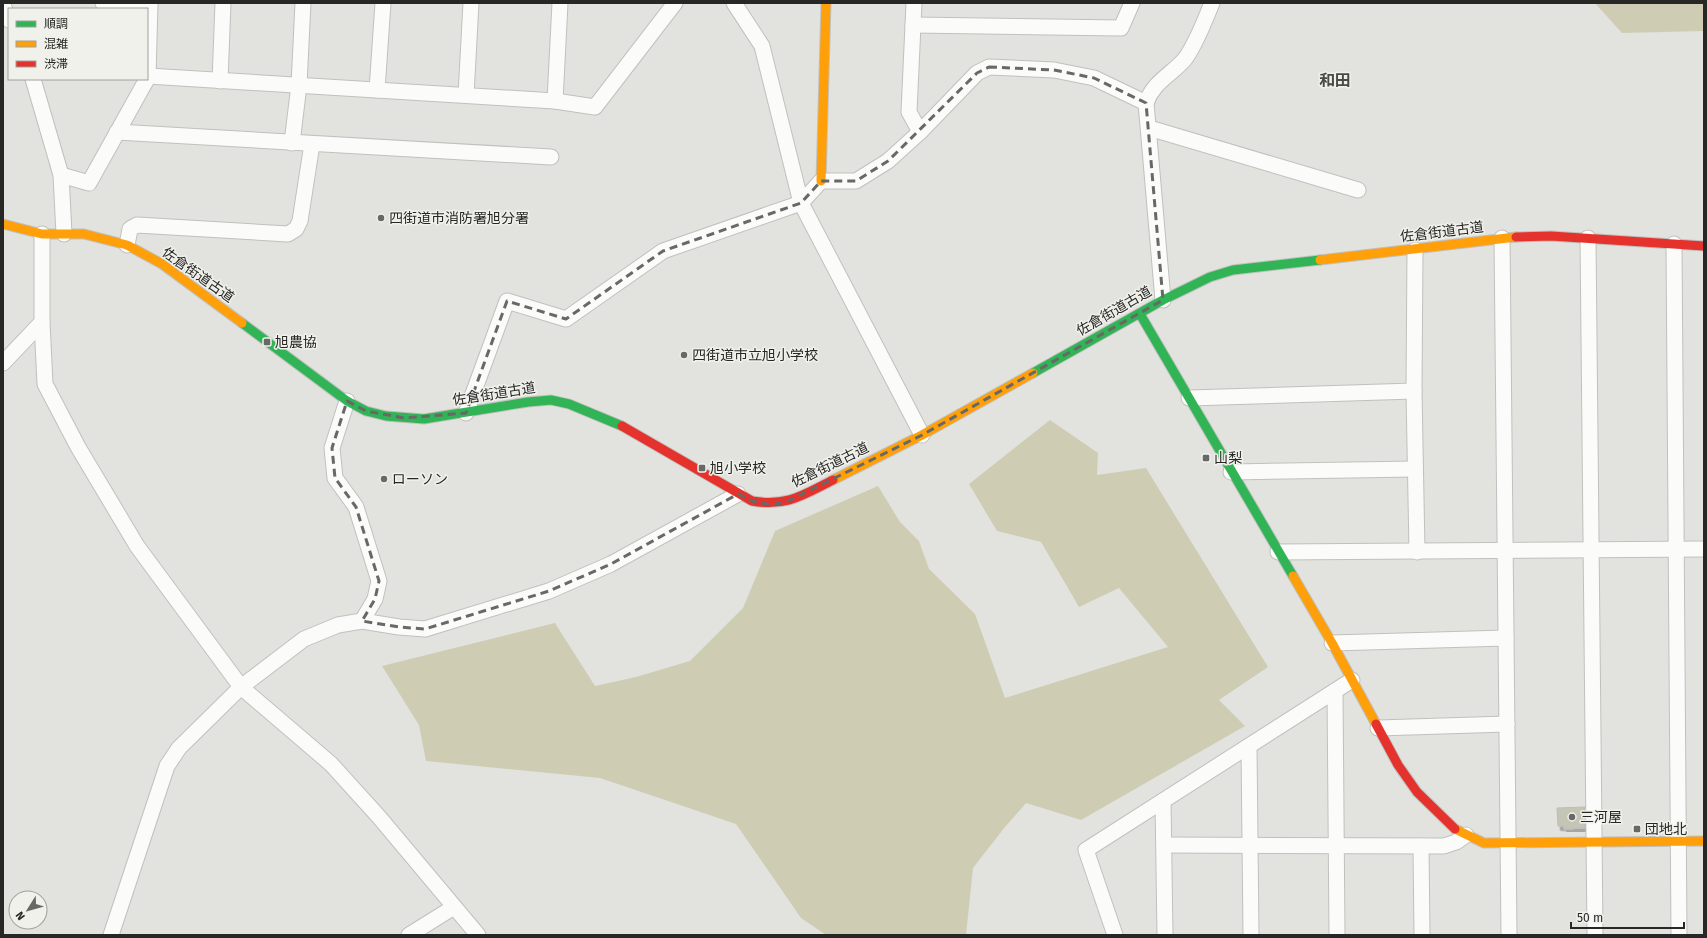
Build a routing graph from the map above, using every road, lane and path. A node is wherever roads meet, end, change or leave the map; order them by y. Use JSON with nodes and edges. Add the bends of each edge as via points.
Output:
{"nodes":[{"id":1,"x":103,"y":3,"type":"edge"},
{"id":2,"x":223,"y":3,"type":"edge"},
{"id":3,"x":303,"y":3,"type":"edge"},
{"id":4,"x":383,"y":3,"type":"edge"},
{"id":5,"x":471,"y":3,"type":"edge"},
{"id":6,"x":560,"y":3,"type":"edge"},
{"id":7,"x":675,"y":3,"type":"edge"},
{"id":8,"x":734,"y":3,"type":"edge"},
{"id":9,"x":826,"y":3,"type":"edge"},
{"id":10,"x":914,"y":3,"type":"edge"},
{"id":11,"x":1132,"y":3,"type":"edge"},
{"id":12,"x":1212,"y":3,"type":"edge"},
{"id":13,"x":3,"y":5,"type":"edge"},
{"id":14,"x":8,"y":18,"type":"edge"},
{"id":15,"x":913,"y":25,"type":"junction"},
{"id":16,"x":148,"y":53,"type":"edge"},
{"id":17,"x":148,"y":78,"type":"edge"},
{"id":18,"x":33,"y":80,"type":"edge"},
{"id":19,"x":146,"y":80,"type":"edge"},
{"id":20,"x":220,"y":81,"type":"junction"},
{"id":21,"x":300,"y":85,"type":"junction"},
{"id":22,"x":377,"y":90,"type":"junction"},
{"id":23,"x":466,"y":95,"type":"junction"},
{"id":24,"x":555,"y":101,"type":"junction"},
{"id":25,"x":1146,"y":102,"type":"junction"},
{"id":26,"x":1150,"y":128,"type":"junction"},
{"id":27,"x":117,"y":132,"type":"junction"},
{"id":28,"x":920,"y":132,"type":"junction"},
{"id":29,"x":292,"y":143,"type":"junction"},
{"id":30,"x":312,"y":144,"type":"junction"},
{"id":31,"x":551,"y":156,"type":"dead end"},
{"id":32,"x":61,"y":175,"type":"junction"},
{"id":33,"x":821,"y":181,"type":"junction"},
{"id":34,"x":1358,"y":190,"type":"dead end"},
{"id":35,"x":801,"y":203,"type":"junction"},
{"id":36,"x":3,"y":224,"type":"edge"},
{"id":37,"x":42,"y":234,"type":"junction"},
{"id":38,"x":64,"y":234,"type":"junction"},
{"id":39,"x":1502,"y":238,"type":"junction"},
{"id":40,"x":1588,"y":238,"type":"junction"},
{"id":41,"x":1674,"y":244,"type":"junction"},
{"id":42,"x":128,"y":245,"type":"junction"},
{"id":43,"x":1704,"y":246,"type":"edge"},
{"id":44,"x":1415,"y":250,"type":"junction"},
{"id":45,"x":1163,"y":300,"type":"junction"},
{"id":46,"x":1140,"y":314,"type":"junction"},
{"id":47,"x":42,"y":322,"type":"junction"},
{"id":48,"x":3,"y":363,"type":"edge"},
{"id":49,"x":1414,"y":392,"type":"junction"},
{"id":50,"x":1189,"y":398,"type":"junction"},
{"id":51,"x":347,"y":401,"type":"junction"},
{"id":52,"x":466,"y":413,"type":"junction"},
{"id":53,"x":922,"y":435,"type":"junction"},
{"id":54,"x":1415,"y":469,"type":"junction"},
{"id":55,"x":1231,"y":472,"type":"junction"},
{"id":56,"x":738,"y":494,"type":"junction"},
{"id":57,"x":1592,"y":549,"type":"junction"},
{"id":58,"x":1676,"y":549,"type":"junction"},
{"id":59,"x":1704,"y":549,"type":"edge"},
{"id":60,"x":1505,"y":550,"type":"junction"},
{"id":61,"x":1278,"y":552,"type":"junction"},
{"id":62,"x":1416,"y":552,"type":"junction"},
{"id":63,"x":362,"y":621,"type":"junction"},
{"id":64,"x":1506,"y":638,"type":"junction"},
{"id":65,"x":1332,"y":643,"type":"junction"},
{"id":66,"x":1352,"y":680,"type":"junction"},
{"id":67,"x":240,"y":687,"type":"junction"},
{"id":68,"x":1335,"y":691,"type":"junction"},
{"id":69,"x":1507,"y":724,"type":"junction"},
{"id":70,"x":1378,"y":728,"type":"junction"},
{"id":71,"x":1249,"y":746,"type":"junction"},
{"id":72,"x":1163,"y":801,"type":"junction"},
{"id":73,"x":1466,"y":835,"type":"junction"},
{"id":74,"x":1678,"y":842,"type":"junction"},
{"id":75,"x":1704,"y":842,"type":"edge"},
{"id":76,"x":1595,"y":843,"type":"junction"},
{"id":77,"x":1508,"y":844,"type":"junction"},
{"id":78,"x":1164,"y":845,"type":"junction"},
{"id":79,"x":1250,"y":846,"type":"junction"},
{"id":80,"x":1336,"y":846,"type":"junction"},
{"id":81,"x":1421,"y":846,"type":"junction"},
{"id":82,"x":454,"y":907,"type":"junction"},
{"id":83,"x":111,"y":935,"type":"edge"},
{"id":84,"x":409,"y":935,"type":"edge"},
{"id":85,"x":478,"y":935,"type":"edge"},
{"id":86,"x":1115,"y":935,"type":"edge"},
{"id":87,"x":1165,"y":935,"type":"edge"},
{"id":88,"x":1252,"y":935,"type":"edge"},
{"id":89,"x":1337,"y":935,"type":"edge"},
{"id":90,"x":1422,"y":935,"type":"edge"},
{"id":91,"x":1509,"y":935,"type":"edge"},
{"id":92,"x":1596,"y":935,"type":"edge"},
{"id":93,"x":1679,"y":935,"type":"edge"}],
"edges":[{"from":1,"to":16,"type":"street","via":[[150,4]]},
{"from":2,"to":20,"type":"street"},
{"from":3,"to":21,"type":"street"},
{"from":4,"to":22,"type":"street"},
{"from":5,"to":23,"type":"street"},
{"from":6,"to":24,"type":"street"},
{"from":7,"to":24,"type":"street","via":[[595,107]]},
{"from":8,"to":35,"type":"street","via":[[762,46]]},
{"from":9,"to":33,"type":"street"},
{"from":10,"to":15,"type":"street"},
{"from":11,"to":15,"type":"street","via":[[1121,28]]},
{"from":12,"to":25,"type":"street","via":[[1196,43],[1184,60],[1160,80]]},
{"from":13,"to":14,"type":"street"},
{"from":15,"to":28,"type":"street","via":[[909,112]]},
{"from":17,"to":20,"type":"street"},
{"from":18,"to":32,"type":"street"},
{"from":19,"to":27,"type":"street"},
{"from":20,"to":21,"type":"street"},
{"from":21,"to":22,"type":"street"},
{"from":21,"to":29,"type":"street"},
{"from":22,"to":23,"type":"street"},
{"from":23,"to":24,"type":"street"},
{"from":25,"to":26,"type":"street"},
{"from":25,"to":28,"type":"street","via":[[1094,78],[1054,70],[989,67],[977,73]]},
{"from":26,"to":34,"type":"street"},
{"from":26,"to":45,"type":"street"},
{"from":27,"to":29,"type":"street"},
{"from":27,"to":32,"type":"street","via":[[88,183]]},
{"from":28,"to":33,"type":"street","via":[[888,161],[856,181]]},
{"from":29,"to":30,"type":"street"},
{"from":30,"to":31,"type":"street"},
{"from":30,"to":42,"type":"street","via":[[300,221],[296,229],[288,234],[137,225],[130,229]]},
{"from":32,"to":38,"type":"street"},
{"from":33,"to":35,"type":"street"},
{"from":35,"to":52,"type":"street","via":[[663,251],[566,319],[507,301]]},
{"from":35,"to":53,"type":"street"},
{"from":36,"to":37,"type":"street","name":"佐倉街道古道"},
{"from":37,"to":38,"type":"street","name":"佐倉街道古道"},
{"from":37,"to":47,"type":"street"},
{"from":38,"to":42,"type":"street","name":"佐倉街道古道","via":[[84,234]]},
{"from":39,"to":40,"type":"street","name":"佐倉街道古道"},
{"from":39,"to":44,"type":"street","name":"佐倉街道古道"},
{"from":39,"to":60,"type":"street"},
{"from":40,"to":41,"type":"street","name":"佐倉街道古道"},
{"from":40,"to":57,"type":"street"},
{"from":41,"to":43,"type":"street","name":"佐倉街道古道"},
{"from":41,"to":58,"type":"street"},
{"from":42,"to":51,"type":"street","name":"佐倉街道古道","via":[[162,264]]},
{"from":44,"to":45,"type":"street","name":"佐倉街道古道","via":[[1233,270],[1210,277]]},
{"from":44,"to":49,"type":"street"},
{"from":45,"to":46,"type":"street","name":"佐倉街道古道"},
{"from":46,"to":50,"type":"street"},
{"from":46,"to":53,"type":"street","name":"佐倉街道古道"},
{"from":47,"to":48,"type":"street"},
{"from":47,"to":67,"type":"street","via":[[45,384],[78,447],[137,546]]},
{"from":49,"to":50,"type":"street"},
{"from":49,"to":54,"type":"street"},
{"from":50,"to":55,"type":"street"},
{"from":51,"to":52,"type":"street","name":"佐倉街道古道","via":[[366,411],[404,418],[424,419]]},
{"from":51,"to":63,"type":"street","via":[[332,448],[334,478],[356,507],[379,581],[375,599]]},
{"from":52,"to":56,"type":"street","name":"佐倉街道古道","via":[[528,402],[551,400],[569,404],[615,422]]},
{"from":53,"to":56,"type":"street","name":"佐倉街道古道","via":[[786,502],[771,505],[752,501]]},
{"from":54,"to":55,"type":"street"},
{"from":54,"to":62,"type":"street"},
{"from":55,"to":61,"type":"street"},
{"from":56,"to":63,"type":"street","via":[[611,564],[549,591],[425,629]]},
{"from":57,"to":58,"type":"street"},
{"from":57,"to":60,"type":"street"},
{"from":57,"to":76,"type":"street"},
{"from":58,"to":59,"type":"street"},
{"from":58,"to":74,"type":"street"},
{"from":60,"to":62,"type":"street"},
{"from":60,"to":64,"type":"street"},
{"from":61,"to":62,"type":"street"},
{"from":61,"to":65,"type":"street"},
{"from":63,"to":67,"type":"street","via":[[338,625],[304,639]]},
{"from":64,"to":65,"type":"street"},
{"from":64,"to":69,"type":"street"},
{"from":65,"to":66,"type":"street"},
{"from":66,"to":68,"type":"street"},
{"from":66,"to":70,"type":"street"},
{"from":67,"to":82,"type":"street","via":[[331,764]]},
{"from":67,"to":83,"type":"street","via":[[183,744],[167,766]]},
{"from":68,"to":71,"type":"street"},
{"from":68,"to":80,"type":"street"},
{"from":69,"to":70,"type":"street"},
{"from":69,"to":77,"type":"street"},
{"from":70,"to":73,"type":"street","via":[[1398,765],[1417,792],[1454,829]]},
{"from":71,"to":72,"type":"street"},
{"from":71,"to":79,"type":"street"},
{"from":72,"to":78,"type":"street"},
{"from":72,"to":86,"type":"street","via":[[1086,850]]},
{"from":73,"to":77,"type":"street","via":[[1484,843]]},
{"from":73,"to":81,"type":"street","via":[[1444,846]]},
{"from":74,"to":75,"type":"street"},
{"from":74,"to":76,"type":"street"},
{"from":74,"to":93,"type":"street"},
{"from":76,"to":77,"type":"street"},
{"from":76,"to":92,"type":"street"},
{"from":77,"to":91,"type":"street"},
{"from":78,"to":79,"type":"street"},
{"from":78,"to":87,"type":"street"},
{"from":79,"to":80,"type":"street"},
{"from":79,"to":88,"type":"street"},
{"from":80,"to":81,"type":"street"},
{"from":80,"to":89,"type":"street"},
{"from":81,"to":90,"type":"street"},
{"from":82,"to":84,"type":"street"},
{"from":82,"to":85,"type":"street"}]}
